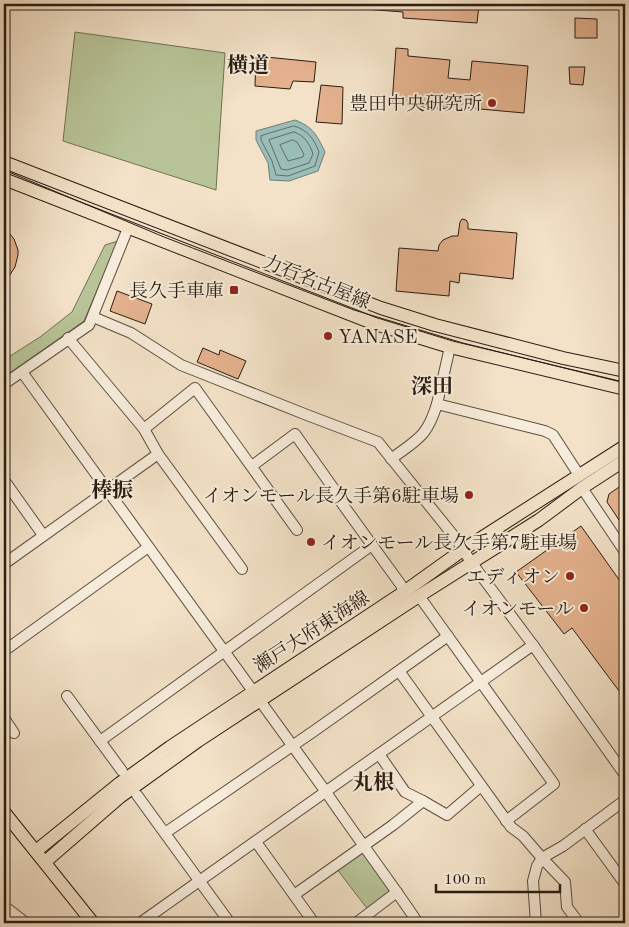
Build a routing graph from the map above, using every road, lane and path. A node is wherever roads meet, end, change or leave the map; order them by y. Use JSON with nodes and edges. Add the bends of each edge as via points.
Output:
{"nodes":[{"id":1,"x":4,"y":162,"type":"edge"},
{"id":2,"x":4,"y":179,"type":"edge"},
{"id":3,"x":128,"y":228,"type":"junction"},
{"id":4,"x":93,"y":317,"type":"junction"},
{"id":5,"x":68,"y":338,"type":"junction"},
{"id":6,"x":450,"y":347,"type":"junction"},
{"id":7,"x":625,"y":371,"type":"edge"},
{"id":8,"x":22,"y":372,"type":"junction"},
{"id":9,"x":4,"y":384,"type":"edge"},
{"id":10,"x":625,"y":389,"type":"edge"},
{"id":11,"x":437,"y":404,"type":"junction"},
{"id":12,"x":144,"y":429,"type":"junction"},
{"id":13,"x":625,"y":446,"type":"edge"},
{"id":14,"x":158,"y":454,"type":"junction"},
{"id":15,"x":392,"y":459,"type":"junction"},
{"id":16,"x":625,"y":460,"type":"edge"},
{"id":17,"x":252,"y":466,"type":"junction"},
{"id":18,"x":579,"y":475,"type":"junction"},
{"id":19,"x":4,"y":480,"type":"edge"},
{"id":20,"x":582,"y":488,"type":"junction"},
{"id":21,"x":107,"y":489,"type":"junction"},
{"id":22,"x":297,"y":530,"type":"dead end"},
{"id":23,"x":43,"y":535,"type":"junction"},
{"id":24,"x":372,"y":545,"type":"junction"},
{"id":25,"x":147,"y":548,"type":"junction"},
{"id":26,"x":464,"y":549,"type":"junction"},
{"id":27,"x":625,"y":552,"type":"edge"},
{"id":28,"x":471,"y":562,"type":"junction"},
{"id":29,"x":4,"y":564,"type":"edge"},
{"id":30,"x":242,"y":569,"type":"dead end"},
{"id":31,"x":404,"y":592,"type":"junction"},
{"id":32,"x":419,"y":596,"type":"junction"},
{"id":33,"x":448,"y":636,"type":"junction"},
{"id":34,"x":533,"y":645,"type":"junction"},
{"id":35,"x":4,"y":652,"type":"edge"},
{"id":36,"x":224,"y":652,"type":"junction"},
{"id":37,"x":399,"y":671,"type":"junction"},
{"id":38,"x":481,"y":682,"type":"junction"},
{"id":39,"x":252,"y":692,"type":"junction"},
{"id":40,"x":67,"y":696,"type":"dead end"},
{"id":41,"x":259,"y":702,"type":"junction"},
{"id":42,"x":431,"y":717,"type":"junction"},
{"id":43,"x":4,"y":718,"type":"edge"},
{"id":44,"x":14,"y":733,"type":"dead end"},
{"id":45,"x":100,"y":741,"type":"junction"},
{"id":46,"x":292,"y":746,"type":"junction"},
{"id":47,"x":379,"y":754,"type":"junction"},
{"id":48,"x":122,"y":771,"type":"dead end"},
{"id":49,"x":625,"y":775,"type":"edge"},
{"id":50,"x":481,"y":786,"type":"junction"},
{"id":51,"x":326,"y":792,"type":"junction"},
{"id":52,"x":137,"y":795,"type":"dead end"},
{"id":53,"x":625,"y":800,"type":"edge"},
{"id":54,"x":423,"y":801,"type":"junction"},
{"id":55,"x":4,"y":812,"type":"edge"},
{"id":56,"x":506,"y":821,"type":"junction"},
{"id":57,"x":584,"y":829,"type":"junction"},
{"id":58,"x":165,"y":833,"type":"junction"},
{"id":59,"x":256,"y":842,"type":"junction"},
{"id":60,"x":363,"y":846,"type":"junction"},
{"id":61,"x":36,"y":851,"type":"junction"},
{"id":62,"x":542,"y":858,"type":"junction"},
{"id":63,"x":45,"y":862,"type":"junction"},
{"id":64,"x":200,"y":880,"type":"junction"},
{"id":65,"x":625,"y":884,"type":"edge"},
{"id":66,"x":397,"y":892,"type":"junction"},
{"id":67,"x":294,"y":895,"type":"junction"},
{"id":68,"x":4,"y":906,"type":"edge"},
{"id":69,"x":26,"y":923,"type":"edge"},
{"id":70,"x":93,"y":923,"type":"edge"},
{"id":71,"x":140,"y":923,"type":"edge"},
{"id":72,"x":230,"y":923,"type":"edge"},
{"id":73,"x":314,"y":923,"type":"edge"},
{"id":74,"x":356,"y":923,"type":"edge"},
{"id":75,"x":416,"y":923,"type":"edge"},
{"id":76,"x":536,"y":923,"type":"edge"},
{"id":77,"x":579,"y":923,"type":"edge"}],
"edges":[{"from":1,"to":7,"type":"main road","name":"力石名古屋線","via":[[381,308],[435,325]]},
{"from":2,"to":3,"type":"main road","name":"力石名古屋線"},
{"from":3,"to":4,"type":"street"},
{"from":3,"to":6,"type":"main road","name":"力石名古屋線","via":[[375,324]]},
{"from":4,"to":5,"type":"street","via":[[89,325]]},
{"from":4,"to":15,"type":"street","via":[[131,333],[181,365],[378,442]]},
{"from":5,"to":8,"type":"street"},
{"from":5,"to":12,"type":"street"},
{"from":6,"to":10,"type":"main road","name":"力石名古屋線"},
{"from":6,"to":11,"type":"street"},
{"from":8,"to":9,"type":"street"},
{"from":8,"to":21,"type":"street"},
{"from":11,"to":15,"type":"street","via":[[422,437]]},
{"from":11,"to":18,"type":"street","via":[[545,431],[553,435]]},
{"from":12,"to":14,"type":"street"},
{"from":12,"to":17,"type":"street","via":[[196,388]]},
{"from":13,"to":18,"type":"main road","name":"瀬戸大府東海線"},
{"from":14,"to":21,"type":"street"},
{"from":14,"to":30,"type":"street"},
{"from":15,"to":26,"type":"street"},
{"from":16,"to":20,"type":"main road","name":"瀬戸大府東海線"},
{"from":17,"to":22,"type":"street"},
{"from":17,"to":24,"type":"street","via":[[295,434]]},
{"from":18,"to":26,"type":"main road","name":"瀬戸大府東海線"},
{"from":19,"to":23,"type":"street"},
{"from":20,"to":27,"type":"street"},
{"from":20,"to":28,"type":"main road","name":"瀬戸大府東海線","via":[[539,520]]},
{"from":21,"to":23,"type":"street"},
{"from":21,"to":25,"type":"street"},
{"from":23,"to":29,"type":"street"},
{"from":24,"to":31,"type":"street"},
{"from":24,"to":36,"type":"street"},
{"from":25,"to":35,"type":"street"},
{"from":25,"to":36,"type":"street"},
{"from":26,"to":28,"type":"street"},
{"from":26,"to":31,"type":"main road","name":"瀬戸大府東海線"},
{"from":28,"to":32,"type":"main road","name":"瀬戸大府東海線"},
{"from":28,"to":34,"type":"street"},
{"from":31,"to":39,"type":"main road","name":"瀬戸大府東海線"},
{"from":32,"to":33,"type":"street"},
{"from":32,"to":41,"type":"main road","name":"瀬戸大府東海線"},
{"from":33,"to":37,"type":"street"},
{"from":33,"to":38,"type":"street"},
{"from":34,"to":38,"type":"street"},
{"from":34,"to":49,"type":"street"},
{"from":36,"to":39,"type":"street"},
{"from":36,"to":45,"type":"street"},
{"from":37,"to":42,"type":"street"},
{"from":37,"to":46,"type":"street"},
{"from":38,"to":42,"type":"street"},
{"from":38,"to":56,"type":"street","via":[[554,784]]},
{"from":39,"to":41,"type":"street"},
{"from":39,"to":61,"type":"main road","name":"瀬戸大府東海線","via":[[120,783]]},
{"from":40,"to":45,"type":"street"},
{"from":41,"to":46,"type":"street"},
{"from":41,"to":63,"type":"main road","name":"瀬戸大府東海線","via":[[120,797]]},
{"from":42,"to":47,"type":"street"},
{"from":42,"to":50,"type":"street"},
{"from":43,"to":44,"type":"street"},
{"from":45,"to":48,"type":"street"},
{"from":46,"to":51,"type":"street"},
{"from":46,"to":58,"type":"street"},
{"from":47,"to":51,"type":"street"},
{"from":47,"to":54,"type":"street","via":[[405,792]]},
{"from":50,"to":54,"type":"street","via":[[447,815]]},
{"from":50,"to":56,"type":"street"},
{"from":51,"to":59,"type":"street"},
{"from":51,"to":60,"type":"street"},
{"from":52,"to":58,"type":"street"},
{"from":53,"to":57,"type":"street"},
{"from":54,"to":60,"type":"street"},
{"from":55,"to":61,"type":"main road"},
{"from":56,"to":62,"type":"street"},
{"from":57,"to":62,"type":"street"},
{"from":57,"to":65,"type":"street"},
{"from":58,"to":64,"type":"street"},
{"from":59,"to":64,"type":"street"},
{"from":59,"to":67,"type":"street"},
{"from":60,"to":66,"type":"street"},
{"from":60,"to":67,"type":"street"},
{"from":61,"to":63,"type":"main road"},
{"from":62,"to":76,"type":"street","via":[[533,881]]},
{"from":62,"to":77,"type":"street","via":[[565,882],[567,907]]},
{"from":63,"to":70,"type":"main road"},
{"from":64,"to":71,"type":"street"},
{"from":64,"to":72,"type":"street"},
{"from":66,"to":74,"type":"street"},
{"from":66,"to":75,"type":"street"},
{"from":67,"to":73,"type":"street"},
{"from":68,"to":69,"type":"street"}]}
